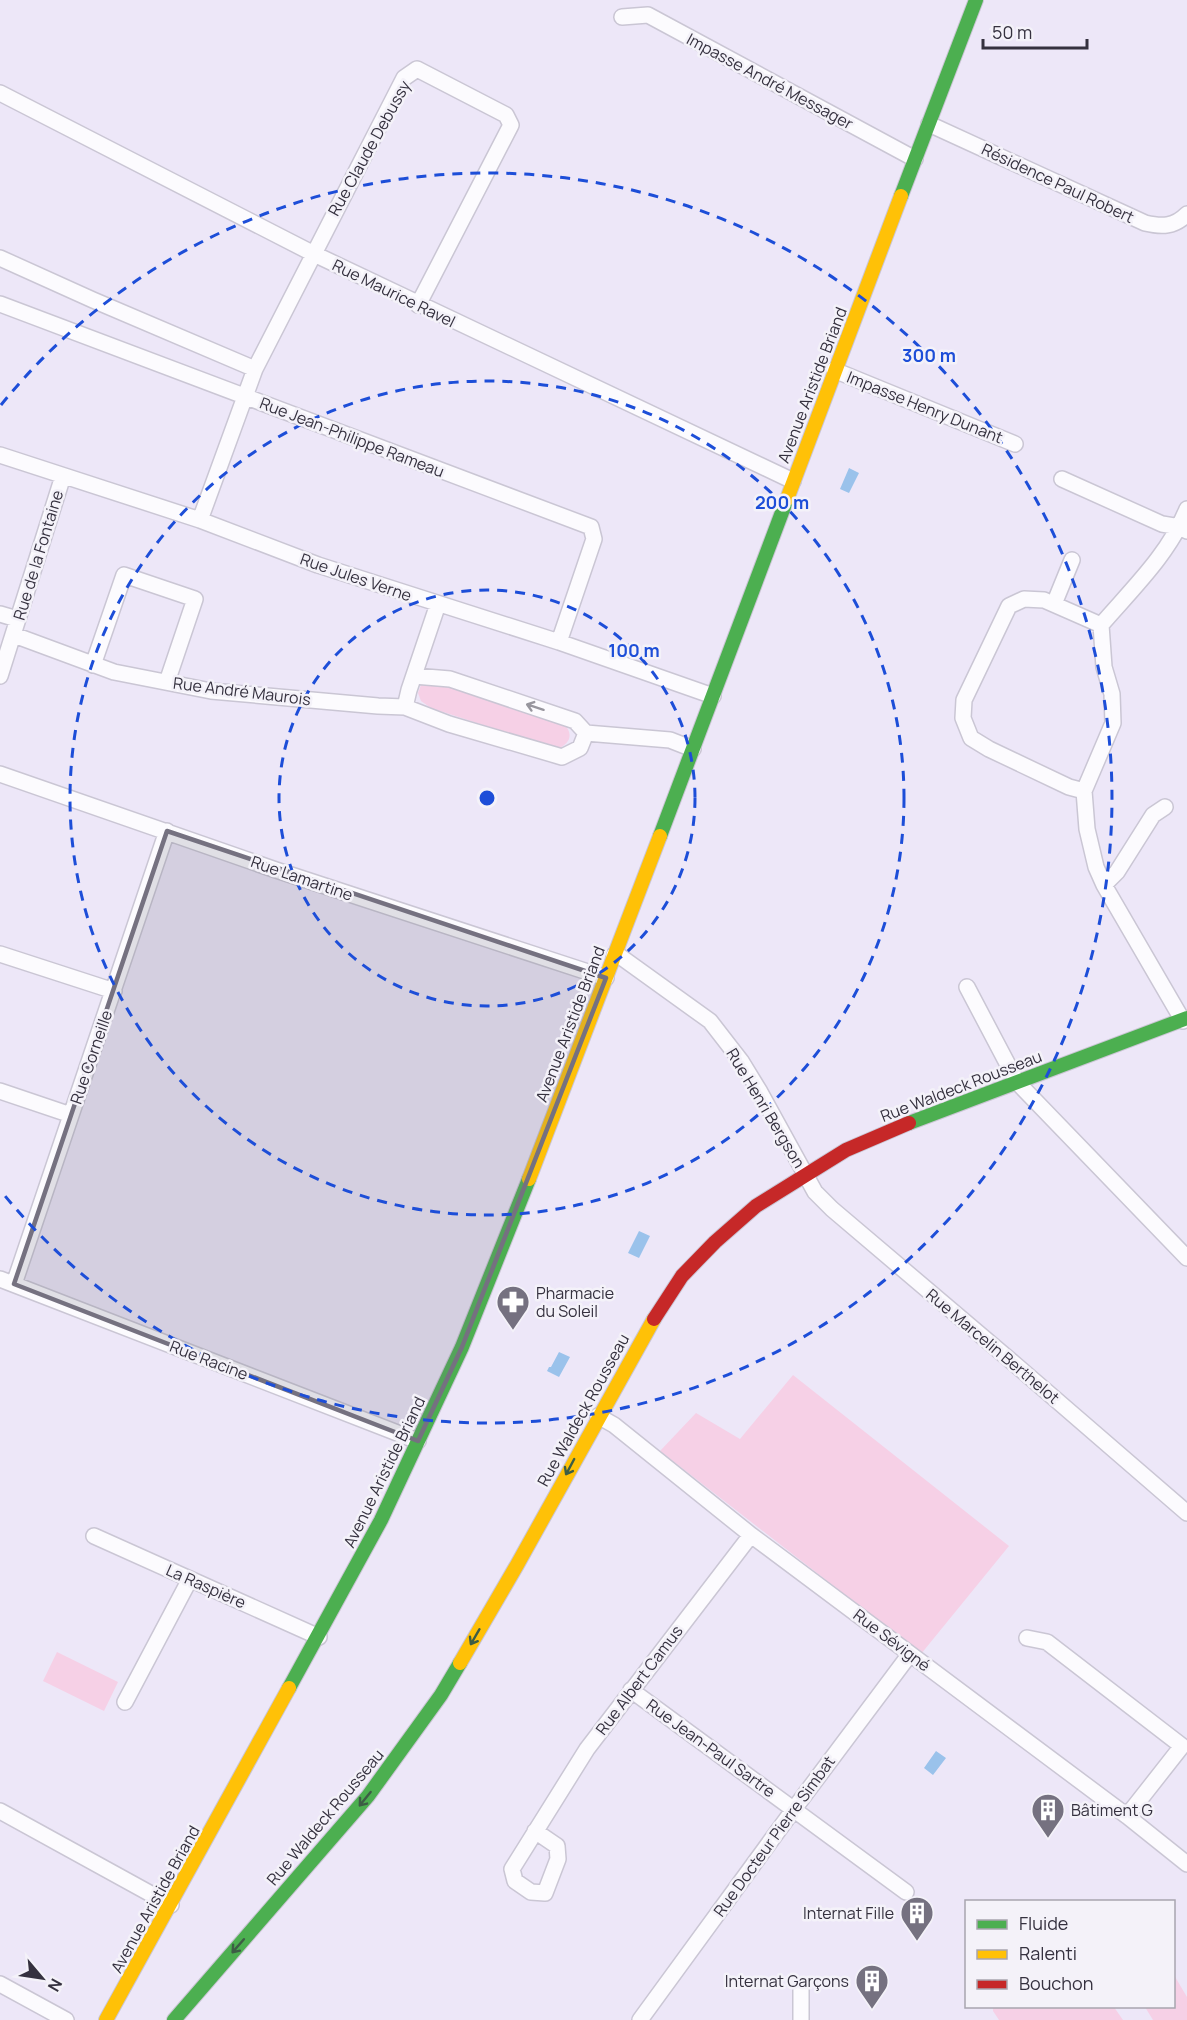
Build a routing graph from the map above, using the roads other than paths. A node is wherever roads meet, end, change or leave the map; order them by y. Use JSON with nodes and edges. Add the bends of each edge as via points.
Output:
{"nodes":[{"id":1,"x":976,"y":0,"type":"edge"},
{"id":2,"x":622,"y":17,"type":"dead end"},
{"id":3,"x":0,"y":93,"type":"edge"},
{"id":4,"x":929,"y":124,"type":"junction"},
{"id":5,"x":915,"y":159,"type":"junction"},
{"id":6,"x":1187,"y":214,"type":"edge"},
{"id":7,"x":312,"y":254,"type":"junction"},
{"id":8,"x":0,"y":258,"type":"edge"},
{"id":9,"x":0,"y":304,"type":"edge"},
{"id":10,"x":418,"y":305,"type":"junction"},
{"id":11,"x":255,"y":369,"type":"junction"},
{"id":12,"x":834,"y":370,"type":"junction"},
{"id":13,"x":244,"y":395,"type":"junction"},
{"id":14,"x":1015,"y":444,"type":"dead end"},
{"id":15,"x":0,"y":455,"type":"edge"},
{"id":16,"x":63,"y":476,"type":"junction"},
{"id":17,"x":1062,"y":478,"type":"dead end"},
{"id":18,"x":794,"y":481,"type":"junction"},
{"id":19,"x":1187,"y":509,"type":"edge"},
{"id":20,"x":200,"y":520,"type":"junction"},
{"id":21,"x":1183,"y":529,"type":"edge"},
{"id":22,"x":1072,"y":561,"type":"dead end"},
{"id":23,"x":438,"y":604,"type":"junction"},
{"id":24,"x":1054,"y":604,"type":"junction"},
{"id":25,"x":0,"y":614,"type":"edge"},
{"id":26,"x":1101,"y":625,"type":"junction"},
{"id":27,"x":16,"y":627,"type":"junction"},
{"id":28,"x":559,"y":642,"type":"junction"},
{"id":29,"x":93,"y":664,"type":"junction"},
{"id":30,"x":0,"y":676,"type":"edge"},
{"id":31,"x":414,"y":676,"type":"junction"},
{"id":32,"x":167,"y":682,"type":"junction"},
{"id":33,"x":713,"y":696,"type":"junction"},
{"id":34,"x":405,"y":707,"type":"junction"},
{"id":35,"x":586,"y":733,"type":"junction"},
{"id":36,"x":693,"y":749,"type":"junction"},
{"id":37,"x":0,"y":774,"type":"edge"},
{"id":38,"x":1084,"y":791,"type":"junction"},
{"id":39,"x":1165,"y":807,"type":"dead end"},
{"id":40,"x":167,"y":831,"type":"junction"},
{"id":41,"x":1104,"y":885,"type":"junction"},
{"id":42,"x":0,"y":954,"type":"edge"},
{"id":43,"x":614,"y":955,"type":"junction"},
{"id":44,"x":606,"y":978,"type":"junction"},
{"id":45,"x":967,"y":987,"type":"dead end"},
{"id":46,"x":114,"y":991,"type":"junction"},
{"id":47,"x":1185,"y":1019,"type":"edge"},
{"id":48,"x":1017,"y":1082,"type":"junction"},
{"id":49,"x":0,"y":1091,"type":"edge"},
{"id":50,"x":72,"y":1115,"type":"junction"},
{"id":51,"x":806,"y":1174,"type":"junction"},
{"id":52,"x":1187,"y":1258,"type":"edge"},
{"id":53,"x":7,"y":1281,"type":"edge"},
{"id":54,"x":598,"y":1416,"type":"junction"},
{"id":55,"x":418,"y":1441,"type":"junction"},
{"id":56,"x":1186,"y":1509,"type":"edge"},
{"id":57,"x":751,"y":1535,"type":"junction"},
{"id":58,"x":94,"y":1536,"type":"dead end"},
{"id":59,"x":190,"y":1579,"type":"junction"},
{"id":60,"x":319,"y":1637,"type":"junction"},
{"id":61,"x":1027,"y":1638,"type":"dead end"},
{"id":62,"x":910,"y":1654,"type":"junction"},
{"id":63,"x":631,"y":1690,"type":"junction"},
{"id":64,"x":126,"y":1702,"type":"dead end"},
{"id":65,"x":1184,"y":1743,"type":"edge"},
{"id":66,"x":794,"y":1809,"type":"junction"},
{"id":67,"x":0,"y":1811,"type":"edge"},
{"id":68,"x":1127,"y":1816,"type":"junction"},
{"id":69,"x":536,"y":1831,"type":"dead end"},
{"id":70,"x":1187,"y":1864,"type":"edge"},
{"id":71,"x":906,"y":1892,"type":"dead end"},
{"id":72,"x":171,"y":1905,"type":"junction"},
{"id":73,"x":0,"y":1984,"type":"edge"},
{"id":74,"x":801,"y":1988,"type":"dead end"},
{"id":75,"x":66,"y":2020,"type":"edge"},
{"id":76,"x":106,"y":2020,"type":"edge"},
{"id":77,"x":174,"y":2020,"type":"edge"},
{"id":78,"x":640,"y":2020,"type":"edge"},
{"id":79,"x":801,"y":2020,"type":"edge"}],
"edges":[{"from":1,"to":4,"type":"main road","name":"Avenue Aristide Briand"},
{"from":2,"to":5,"type":"street","name":"Impasse André Messager","via":[[648,15]]},
{"from":3,"to":7,"type":"street","name":"Rue Maurice Ravel"},
{"from":4,"to":5,"type":"main road","name":"Avenue Aristide Briand"},
{"from":4,"to":6,"type":"street","name":"Résidence Paul Robert","via":[[1145,223],[1164,227]]},
{"from":5,"to":12,"type":"main road","name":"Avenue Aristide Briand"},
{"from":7,"to":10,"type":"street","name":"Rue Maurice Ravel"},
{"from":7,"to":10,"type":"street","name":"Rue Claude Debussy","via":[[405,78],[417,69],[506,115],[511,125]]},
{"from":7,"to":11,"type":"street"},
{"from":8,"to":11,"type":"street"},
{"from":9,"to":13,"type":"street","name":"Rue Jean-Philippe Rameau"},
{"from":10,"to":18,"type":"street","name":"Rue Maurice Ravel"},
{"from":11,"to":13,"type":"street"},
{"from":12,"to":14,"type":"street","name":"Impasse Henry Dunant"},
{"from":12,"to":18,"type":"main road","name":"Avenue Aristide Briand"},
{"from":13,"to":20,"type":"street"},
{"from":13,"to":28,"type":"street","name":"Rue Jean-Philippe Rameau","via":[[591,527],[594,539]]},
{"from":15,"to":16,"type":"street","name":"Rue Jules Verne"},
{"from":16,"to":20,"type":"street","name":"Rue Jules Verne"},
{"from":16,"to":27,"type":"street","name":"Rue de la Fontaine"},
{"from":17,"to":21,"type":"street","via":[[1162,524]]},
{"from":18,"to":33,"type":"main road","name":"Avenue Aristide Briand"},
{"from":19,"to":21,"type":"street"},
{"from":20,"to":23,"type":"street","name":"Rue Jules Verne","via":[[318,565]]},
{"from":21,"to":26,"type":"street"},
{"from":22,"to":24,"type":"street"},
{"from":23,"to":28,"type":"street","name":"Rue Jules Verne"},
{"from":23,"to":31,"type":"street"},
{"from":24,"to":26,"type":"street"},
{"from":24,"to":38,"type":"street","via":[[1024,599],[1009,606],[963,700],[963,718],[971,738],[989,749]]},
{"from":25,"to":27,"type":"street","name":"Rue André Maurois"},
{"from":26,"to":38,"type":"street","via":[[1113,723]]},
{"from":27,"to":29,"type":"street","name":"Rue André Maurois"},
{"from":27,"to":30,"type":"street","name":"Rue de la Fontaine"},
{"from":28,"to":33,"type":"street","name":"Rue Jules Verne"},
{"from":29,"to":32,"type":"street","name":"Rue André Maurois"},
{"from":29,"to":32,"type":"street","via":[[124,574],[195,599]]},
{"from":31,"to":34,"type":"street"},
{"from":35,"to":31,"type":"street","one_way":true,"via":[[575,721],[461,683]]},
{"from":32,"to":34,"type":"street","name":"Rue André Maurois","via":[[212,690]]},
{"from":33,"to":36,"type":"main road","name":"Avenue Aristide Briand"},
{"from":34,"to":35,"type":"street","name":"Rue André Maurois","via":[[562,757],[579,748]]},
{"from":35,"to":36,"type":"street","via":[[670,740]]},
{"from":36,"to":43,"type":"main road","name":"Avenue Aristide Briand"},
{"from":37,"to":40,"type":"street","name":"Rue Lamartine"},
{"from":38,"to":41,"type":"street","via":[[1087,828]]},
{"from":39,"to":41,"type":"street","via":[[1153,815],[1117,872]]},
{"from":40,"to":44,"type":"street","name":"Rue Lamartine"},
{"from":40,"to":46,"type":"street","name":"Rue Corneille"},
{"from":41,"to":47,"type":"street"},
{"from":42,"to":46,"type":"street"},
{"from":43,"to":44,"type":"main road","name":"Avenue Aristide Briand"},
{"from":43,"to":51,"type":"street","name":"Rue Henri Bergson","via":[[710,1021],[741,1061]]},
{"from":44,"to":55,"type":"main road","name":"Avenue Aristide Briand","via":[[471,1325]]},
{"from":45,"to":48,"type":"street"},
{"from":46,"to":50,"type":"street","name":"Rue Corneille"},
{"from":47,"to":48,"type":"main road","name":"Rue Waldeck Rousseau"},
{"from":48,"to":51,"type":"main road","name":"Rue Waldeck Rousseau","via":[[846,1150]]},
{"from":48,"to":52,"type":"street"},
{"from":49,"to":50,"type":"street"},
{"from":50,"to":53,"type":"street","name":"Rue Corneille"},
{"from":51,"to":54,"type":"main road","name":"Rue Waldeck Rousseau","via":[[756,1206],[682,1276]]},
{"from":51,"to":56,"type":"street","name":"Rue Marcelin Berthelot","via":[[815,1192],[832,1209]]},
{"from":53,"to":55,"type":"street","name":"Rue Racine"},
{"from":54,"to":57,"type":"street","name":"Rue Sévigné","via":[[615,1425]]},
{"from":54,"to":77,"type":"main road","name":"Rue Waldeck Rousseau","one_way":true,"via":[[441,1695],[368,1796]]},
{"from":55,"to":60,"type":"main road","name":"Avenue Aristide Briand"},
{"from":57,"to":62,"type":"street","name":"Rue Sévigné"},
{"from":57,"to":63,"type":"street","name":"Rue Albert Camus"},
{"from":58,"to":59,"type":"street","name":"La Raspière"},
{"from":59,"to":60,"type":"street","name":"La Raspière"},
{"from":59,"to":64,"type":"street"},
{"from":60,"to":72,"type":"main road","name":"Avenue Aristide Briand"},
{"from":61,"to":65,"type":"street","via":[[1047,1642]]},
{"from":62,"to":66,"type":"street","name":"Rue Docteur Pierre Simbat"},
{"from":62,"to":68,"type":"street","name":"Rue Sévigné"},
{"from":63,"to":66,"type":"street","name":"Rue Jean-Paul Sartre"},
{"from":63,"to":69,"type":"street","name":"Rue Albert Camus","via":[[587,1749]]},
{"from":65,"to":68,"type":"street"},
{"from":66,"to":71,"type":"street","name":"Rue Jean-Paul Sartre"},
{"from":66,"to":78,"type":"street","name":"Rue Docteur Pierre Simbat"},
{"from":67,"to":72,"type":"street"},
{"from":68,"to":70,"type":"street","name":"Rue Sévigné"},
{"from":72,"to":76,"type":"main road","name":"Avenue Aristide Briand"},
{"from":73,"to":75,"type":"street"},
{"from":74,"to":79,"type":"street"}]}
